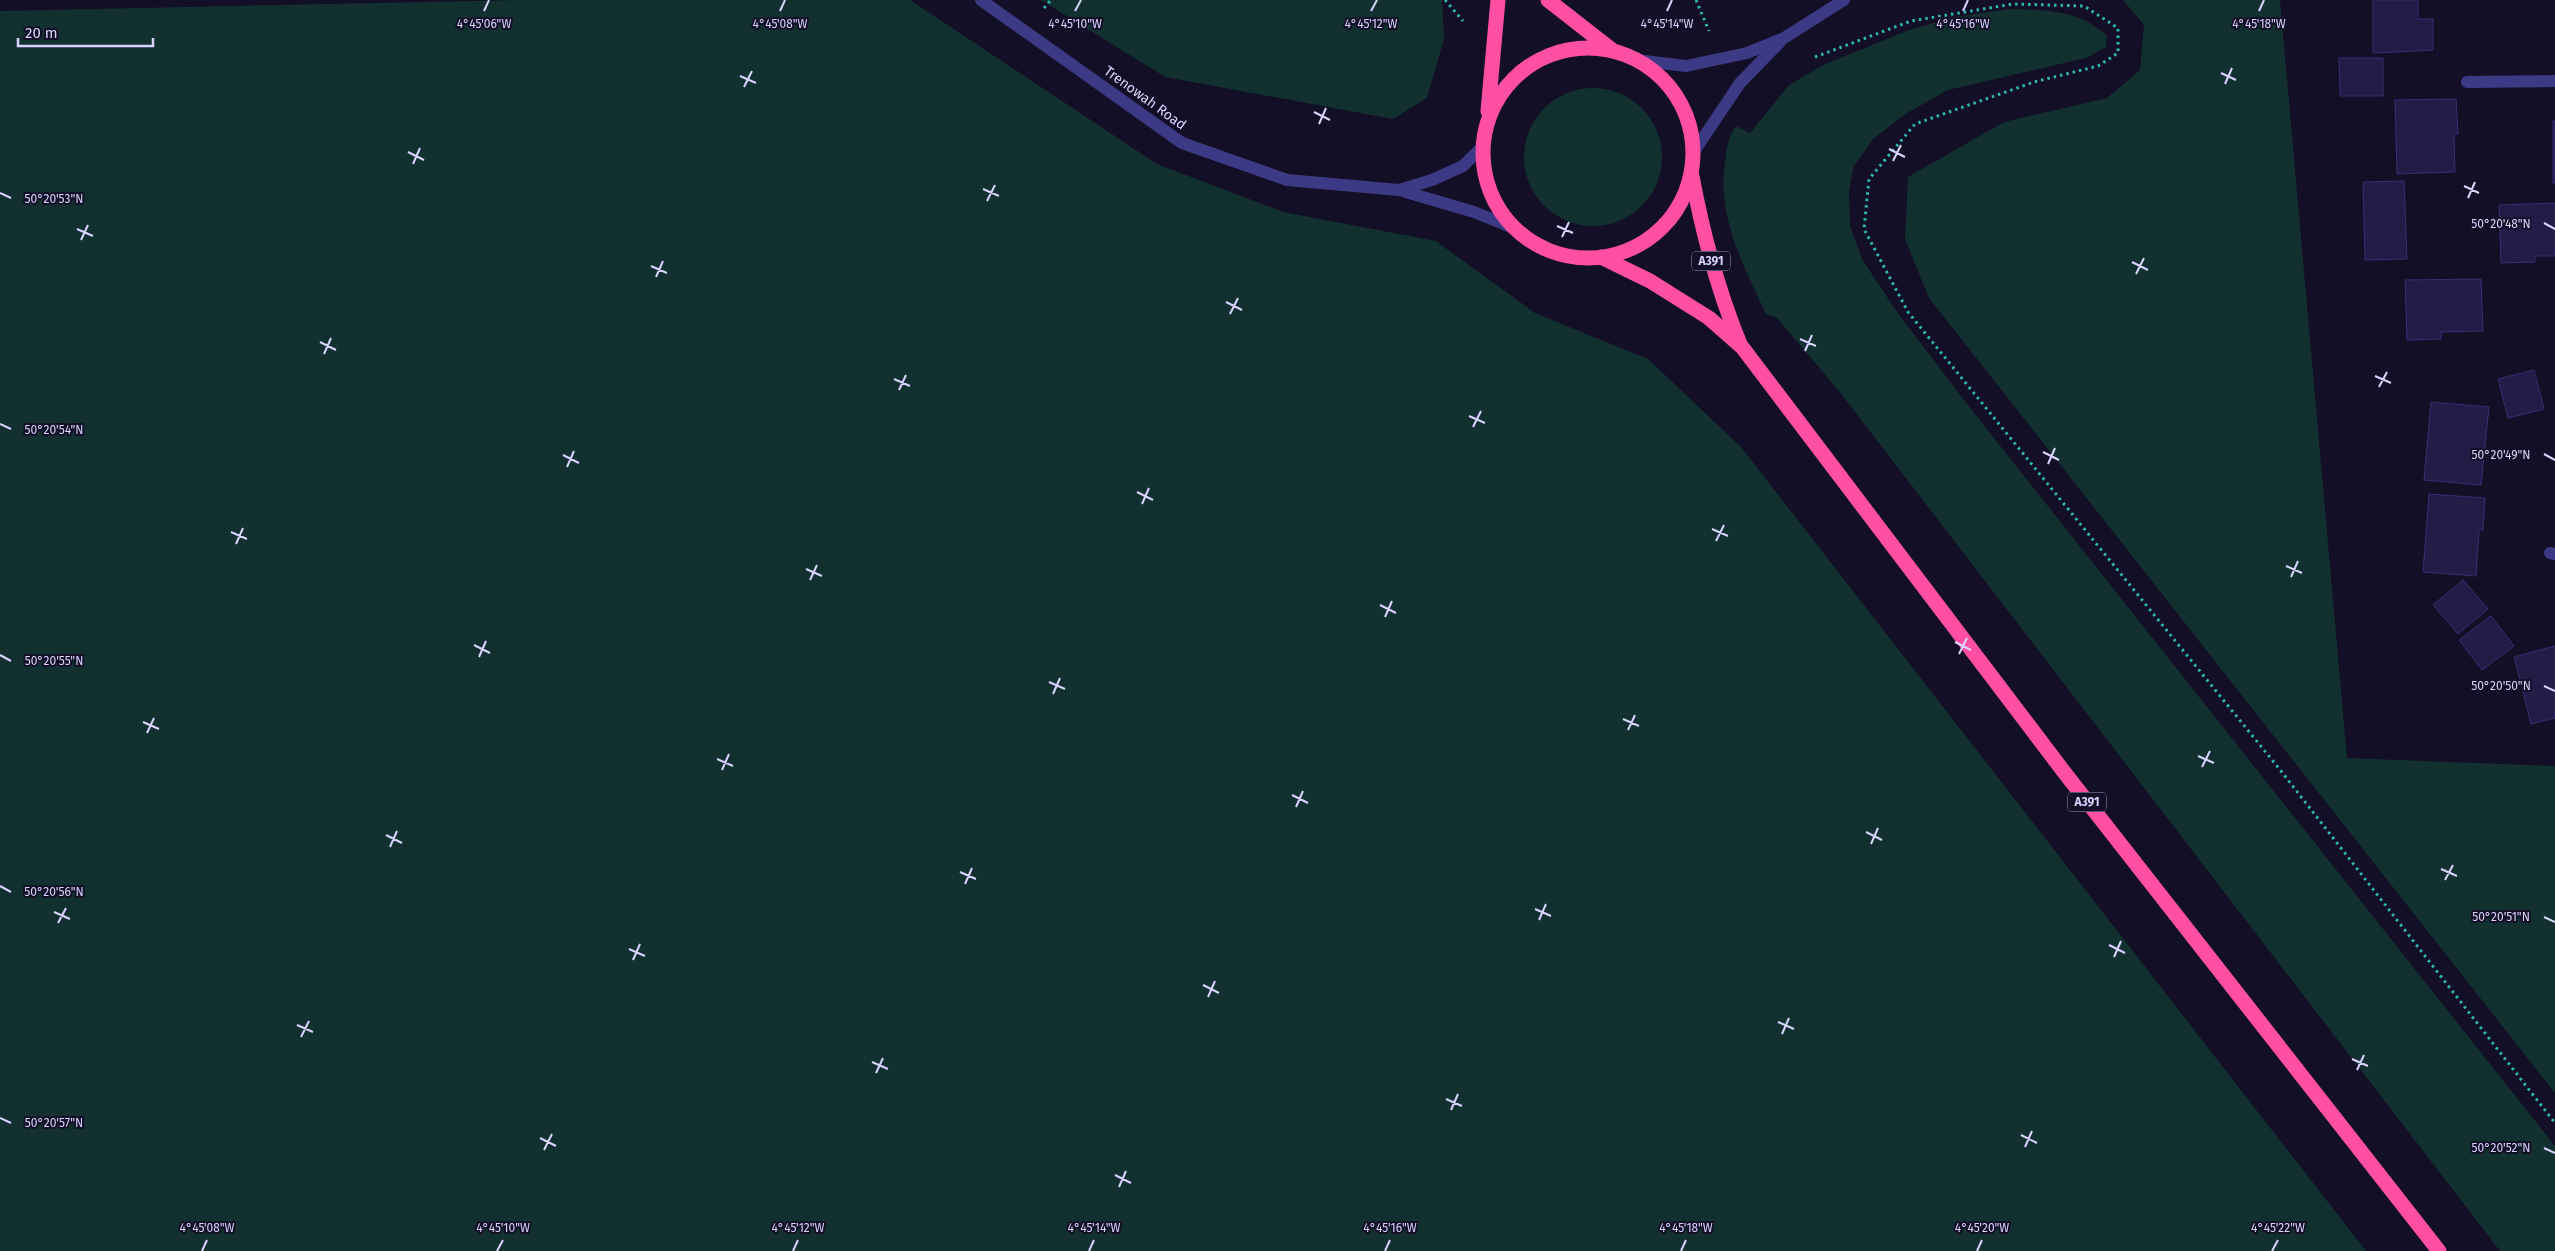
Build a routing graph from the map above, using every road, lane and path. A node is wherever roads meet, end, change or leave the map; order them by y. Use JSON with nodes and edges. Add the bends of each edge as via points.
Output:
{"nodes":[{"id":1,"x":981,"y":0,"type":"edge"},
{"id":2,"x":1445,"y":0,"type":"edge"},
{"id":3,"x":1498,"y":0,"type":"edge"},
{"id":4,"x":1548,"y":0,"type":"edge"},
{"id":5,"x":1696,"y":0,"type":"edge"},
{"id":6,"x":1844,"y":0,"type":"edge"},
{"id":7,"x":1467,"y":26,"type":"dead end"},
{"id":8,"x":1784,"y":38,"type":"junction"},
{"id":9,"x":1614,"y":52,"type":"junction"},
{"id":10,"x":1718,"y":58,"type":"junction"},
{"id":11,"x":1807,"y":59,"type":"dead end"},
{"id":12,"x":1636,"y":60,"type":"junction"},
{"id":13,"x":2555,"y":81,"type":"edge"},
{"id":14,"x":2467,"y":82,"type":"dead end"},
{"id":15,"x":1486,"y":128,"type":"junction"},
{"id":16,"x":1483,"y":146,"type":"junction"},
{"id":17,"x":1693,"y":153,"type":"junction"},
{"id":18,"x":1692,"y":172,"type":"junction"},
{"id":19,"x":1399,"y":190,"type":"junction"},
{"id":20,"x":1516,"y":229,"type":"junction"},
{"id":21,"x":1601,"y":257,"type":"junction"},
{"id":22,"x":1742,"y":347,"type":"junction"},
{"id":23,"x":2555,"y":1123,"type":"edge"},
{"id":24,"x":2439,"y":1251,"type":"edge"}],
"edges":[{"from":1,"to":19,"type":"street","name":"Trenowah Road","via":[[1182,143],[1287,180]]},
{"from":2,"to":7,"type":"path"},
{"from":3,"to":15,"type":"highway"},
{"from":4,"to":9,"type":"highway"},
{"from":5,"to":10,"type":"path"},
{"from":6,"to":8,"type":"street"},
{"from":8,"to":10,"type":"street","via":[[1747,53]]},
{"from":8,"to":17,"type":"street","via":[[1740,84]]},
{"from":9,"to":12,"type":"highway"},
{"from":9,"to":15,"type":"highway","via":[[1594,48],[1573,49],[1534,62],[1504,90]]},
{"from":10,"to":12,"type":"street","via":[[1686,66]]},
{"from":11,"to":23,"type":"path","via":[[1911,21],[2013,4],[2084,6],[2118,28],[2118,53],[2098,66],[2034,82],[1915,124],[1869,179],[1864,229],[1908,312],[2281,771]]},
{"from":12,"to":17,"type":"highway","via":[[1659,76],[1678,99],[1691,134]]},
{"from":13,"to":14,"type":"street"},
{"from":15,"to":16,"type":"highway"},
{"from":16,"to":19,"type":"street","name":"Trenowah Road","via":[[1463,166]]},
{"from":16,"to":20,"type":"highway","via":[[1483,164],[1494,199]]},
{"from":17,"to":18,"type":"highway"},
{"from":18,"to":21,"type":"highway","via":[[1678,207],[1653,235],[1637,246]]},
{"from":18,"to":22,"type":"highway","number":"A391","via":[[1703,231],[1721,297]]},
{"from":19,"to":20,"type":"street","name":"Trenowah Road","via":[[1474,212]]},
{"from":20,"to":21,"type":"highway","via":[[1547,249],[1583,257]]},
{"from":21,"to":22,"type":"highway","number":"A391","via":[[1650,281],[1708,318]]},
{"from":22,"to":24,"type":"highway","number":"A391","via":[[2058,764]]}]}
